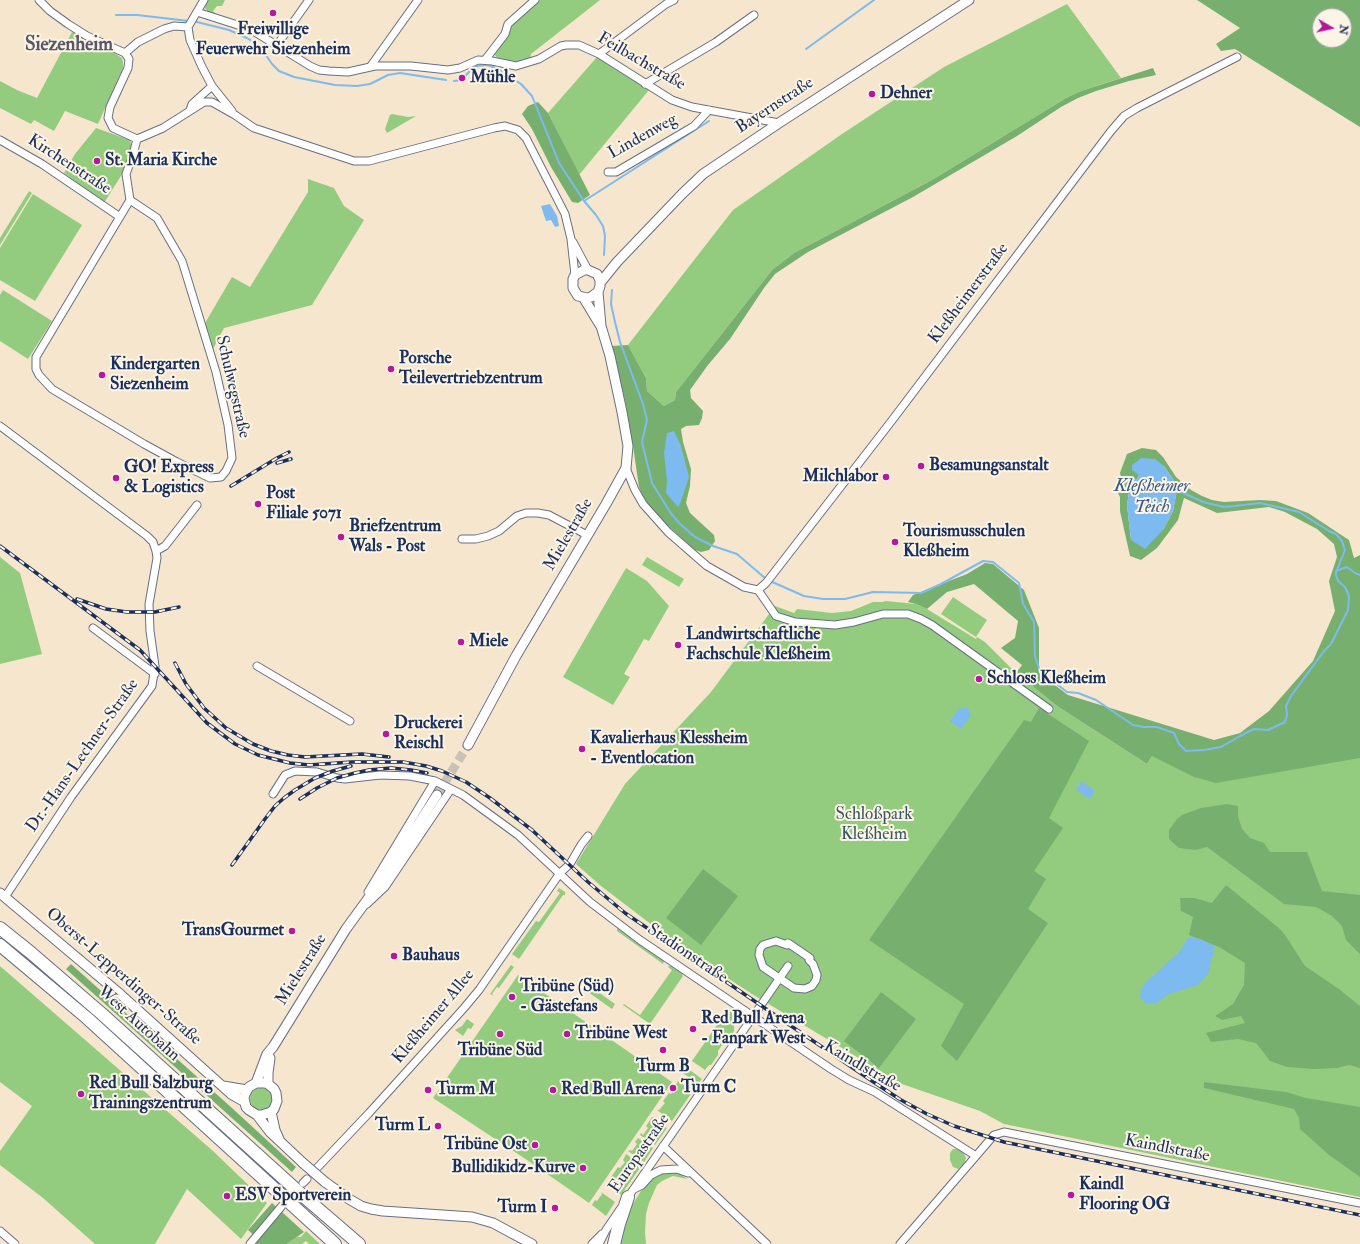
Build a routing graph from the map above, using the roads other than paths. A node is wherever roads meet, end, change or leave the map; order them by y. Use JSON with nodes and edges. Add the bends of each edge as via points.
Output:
{"nodes":[{"id":1,"x":39,"y":0,"type":"edge"},
{"id":2,"x":204,"y":0,"type":"edge"},
{"id":3,"x":308,"y":0,"type":"edge"},
{"id":4,"x":418,"y":0,"type":"edge"},
{"id":5,"x":535,"y":0,"type":"edge"},
{"id":6,"x":674,"y":0,"type":"edge"},
{"id":7,"x":969,"y":0,"type":"edge"},
{"id":8,"x":754,"y":16,"type":"dead end"},
{"id":9,"x":192,"y":20,"type":"junction"},
{"id":10,"x":277,"y":45,"type":"junction"},
{"id":11,"x":125,"y":53,"type":"junction"},
{"id":12,"x":599,"y":54,"type":"junction"},
{"id":13,"x":1237,"y":57,"type":"dead end"},
{"id":14,"x":485,"y":60,"type":"junction"},
{"id":15,"x":370,"y":67,"type":"junction"},
{"id":16,"x":645,"y":84,"type":"junction"},
{"id":17,"x":212,"y":86,"type":"junction"},
{"id":18,"x":190,"y":110,"type":"junction"},
{"id":19,"x":709,"y":110,"type":"junction"},
{"id":20,"x":235,"y":115,"type":"junction"},
{"id":21,"x":778,"y":123,"type":"junction"},
{"id":22,"x":0,"y":140,"type":"edge"},
{"id":23,"x":138,"y":140,"type":"junction"},
{"id":24,"x":608,"y":172,"type":"dead end"},
{"id":25,"x":130,"y":200,"type":"junction"},
{"id":26,"x":120,"y":217,"type":"junction"},
{"id":27,"x":571,"y":239,"type":"junction"},
{"id":28,"x":576,"y":275,"type":"junction"},
{"id":29,"x":596,"y":280,"type":"junction"},
{"id":30,"x":583,"y":297,"type":"junction"},
{"id":31,"x":601,"y":326,"type":"junction"},
{"id":32,"x":0,"y":426,"type":"edge"},
{"id":33,"x":626,"y":468,"type":"junction"},
{"id":34,"x":196,"y":506,"type":"dead end"},
{"id":35,"x":587,"y":535,"type":"junction"},
{"id":36,"x":462,"y":540,"type":"dead end"},
{"id":37,"x":156,"y":551,"type":"junction"},
{"id":38,"x":758,"y":590,"type":"junction"},
{"id":39,"x":93,"y":628,"type":"dead end"},
{"id":40,"x":257,"y":666,"type":"dead end"},
{"id":41,"x":155,"y":674,"type":"junction"},
{"id":42,"x":1049,"y":709,"type":"dead end"},
{"id":43,"x":350,"y":721,"type":"dead end"},
{"id":44,"x":468,"y":745,"type":"tunnel mouth"},
{"id":45,"x":434,"y":781,"type":"junction"},
{"id":46,"x":451,"y":789,"type":"junction"},
{"id":47,"x":273,"y":794,"type":"dead end"},
{"id":48,"x":437,"y":796,"type":"tunnel mouth"},
{"id":49,"x":588,"y":836,"type":"dead end"},
{"id":50,"x":560,"y":873,"type":"junction"},
{"id":51,"x":2,"y":895,"type":"edge"},
{"id":52,"x":359,"y":910,"type":"junction"},
{"id":53,"x":0,"y":928,"type":"edge"},
{"id":54,"x":0,"y":945,"type":"edge"},
{"id":55,"x":788,"y":966,"type":"dead end"},
{"id":56,"x":779,"y":978,"type":"junction"},
{"id":57,"x":753,"y":1016,"type":"junction"},
{"id":58,"x":273,"y":1047,"type":"junction"},
{"id":59,"x":256,"y":1083,"type":"junction"},
{"id":60,"x":268,"y":1084,"type":"junction"},
{"id":61,"x":223,"y":1086,"type":"junction"},
{"id":62,"x":247,"y":1090,"type":"junction"},
{"id":63,"x":245,"y":1102,"type":"junction"},
{"id":64,"x":271,"y":1112,"type":"junction"},
{"id":65,"x":257,"y":1115,"type":"junction"},
{"id":66,"x":279,"y":1139,"type":"junction"},
{"id":67,"x":663,"y":1146,"type":"junction"},
{"id":68,"x":976,"y":1156,"type":"junction"},
{"id":69,"x":316,"y":1169,"type":"dead end"},
{"id":70,"x":692,"y":1175,"type":"junction"},
{"id":71,"x":631,"y":1193,"type":"junction"},
{"id":72,"x":1360,"y":1203,"type":"edge"},
{"id":73,"x":281,"y":1207,"type":"dead end"},
{"id":74,"x":606,"y":1230,"type":"junction"},
{"id":75,"x":0,"y":1231,"type":"edge"},
{"id":76,"x":512,"y":1234,"type":"junction"},
{"id":77,"x":15,"y":1244,"type":"edge"},
{"id":78,"x":250,"y":1244,"type":"edge"},
{"id":79,"x":336,"y":1244,"type":"edge"},
{"id":80,"x":359,"y":1244,"type":"edge"},
{"id":81,"x":525,"y":1244,"type":"edge"},
{"id":82,"x":532,"y":1244,"type":"edge"},
{"id":83,"x":592,"y":1244,"type":"edge"},
{"id":84,"x":599,"y":1244,"type":"edge"},
{"id":85,"x":614,"y":1244,"type":"edge"},
{"id":86,"x":767,"y":1244,"type":"edge"},
{"id":87,"x":900,"y":1244,"type":"edge"}],
"edges":[{"from":1,"to":11,"type":"street","via":[[50,11],[87,36]]},
{"from":2,"to":9,"type":"street"},
{"from":3,"to":10,"type":"street"},
{"from":4,"to":15,"type":"street"},
{"from":5,"to":14,"type":"street","via":[[508,24],[505,34]]},
{"from":6,"to":12,"type":"street"},
{"from":7,"to":21,"type":"street","name":"Bayernstraße"},
{"from":8,"to":16,"type":"street"},
{"from":9,"to":10,"type":"street","name":"Feilbachstraße","via":[[247,27]]},
{"from":9,"to":11,"type":"street","name":"Feilbachstraße","via":[[164,29],[138,42]]},
{"from":9,"to":17,"type":"street","via":[[190,40]]},
{"from":10,"to":15,"type":"street","name":"Feilbachstraße","via":[[319,70],[348,72]]},
{"from":11,"to":23,"type":"street","via":[[129,59],[128,68],[110,107],[108,118],[113,128]]},
{"from":12,"to":14,"type":"street","name":"Feilbachstraße","via":[[588,48],[566,45],[539,59],[516,66]]},
{"from":12,"to":16,"type":"street","name":"Feilbachstraße"},
{"from":13,"to":38,"type":"street","name":"Kleßheimerstraße","via":[[1124,116],[895,417]]},
{"from":14,"to":15,"type":"street","name":"Feilbachstraße","via":[[448,70],[411,66]]},
{"from":16,"to":19,"type":"street","name":"Feilbachstraße","via":[[672,100]]},
{"from":17,"to":18,"type":"street","via":[[192,104]]},
{"from":17,"to":20,"type":"street"},
{"from":18,"to":20,"type":"street","via":[[204,102],[212,102]]},
{"from":18,"to":23,"type":"street","via":[[164,128]]},
{"from":19,"to":21,"type":"street","name":"Feilbachstraße"},
{"from":19,"to":24,"type":"street","name":"Lindenweg","via":[[694,126],[616,172]]},
{"from":20,"to":27,"type":"street","via":[[254,128],[354,161],[369,161],[494,128],[505,126],[518,130],[526,138],[561,204]]},
{"from":21,"to":29,"type":"street","name":"Bayernstraße","via":[[703,174]]},
{"from":22,"to":26,"type":"street","name":"Kirchenstraße","via":[[42,164]]},
{"from":23,"to":25,"type":"street","via":[[126,174]]},
{"from":25,"to":26,"type":"street","name":"Schulwegstraße"},
{"from":25,"to":26,"type":"street","name":"Schulwegstraße","via":[[157,218],[182,261],[216,372],[228,425],[232,458],[220,477],[210,478],[144,444],[52,389],[36,369],[36,357]]},
{"from":27,"to":28,"type":"street"},
{"from":27,"to":29,"type":"street"},
{"from":28,"to":29,"type":"street","via":[[584,270]]},
{"from":28,"to":30,"type":"street","name":"Mielestraße","via":[[573,279],[573,288]]},
{"from":29,"to":30,"type":"street","via":[[591,297]]},
{"from":29,"to":31,"type":"street","name":"Mielestraße"},
{"from":30,"to":31,"type":"street","name":"Mielestraße"},
{"from":31,"to":33,"type":"street","name":"Mielestraße","via":[[628,446]]},
{"from":32,"to":37,"type":"street","via":[[134,525],[153,542]]},
{"from":33,"to":35,"type":"street","name":"Mielestraße"},
{"from":33,"to":38,"type":"street","via":[[643,504],[668,532],[707,566],[744,587]]},
{"from":34,"to":37,"type":"street","via":[[165,546]]},
{"from":35,"to":36,"type":"street","via":[[549,515],[526,513],[517,516],[499,531],[488,536]]},
{"from":35,"to":44,"type":"street","name":"Mielestraße","via":[[516,656]]},
{"from":37,"to":41,"type":"street","name":"Dr.-Hans-Lechner-Straße","via":[[157,565],[150,594],[149,612]]},
{"from":38,"to":42,"type":"street","via":[[776,616],[795,622],[835,625],[883,614],[908,614],[921,619]]},
{"from":39,"to":41,"type":"street"},
{"from":40,"to":43,"type":"street"},
{"from":41,"to":51,"type":"street","name":"Dr.-Hans-Lechner-Straße","via":[[152,686]]},
{"from":45,"to":46,"type":"street","name":"Stadionstraße"},
{"from":45,"to":47,"type":"street","name":"Stadionstraße","via":[[394,774],[345,779],[317,772],[295,771],[285,775]]},
{"from":45,"to":52,"type":"street","name":"Mielestraße"},
{"from":46,"to":50,"type":"street","name":"Stadionstraße","via":[[479,805],[518,835]]},
{"from":46,"to":52,"type":"street","name":"Mielestraße","via":[[385,887]]},
{"from":48,"to":52,"type":"street","name":"Mielestraße"},
{"from":49,"to":50,"type":"street","name":"Kleßheimer Allee","via":[[570,864]]},
{"from":50,"to":57,"type":"street","name":"Stadionstraße","via":[[616,923]]},
{"from":50,"to":69,"type":"street","name":"Kleßheimer Allee","via":[[479,990]]},
{"from":51,"to":61,"type":"street","name":"Oberst-Lepperdinger-Straße","via":[[120,994]]},
{"from":52,"to":58,"type":"street","name":"Mielestraße"},
{"from":53,"to":80,"type":"highway","name":"West Autobahn","via":[[102,1014]]},
{"from":54,"to":79,"type":"highway","name":"West Autobahn","via":[[87,1018]]},
{"from":55,"to":56,"type":"street"},
{"from":56,"to":56,"type":"street","via":[[794,988],[805,989],[812,986],[816,975],[810,958],[788,943],[787,945],[771,942],[763,945],[759,955],[763,967]]},
{"from":56,"to":57,"type":"street"},
{"from":57,"to":67,"type":"street","name":"Europastraße"},
{"from":57,"to":68,"type":"street","name":"Kaindlstraße","via":[[843,1077],[876,1092]]},
{"from":58,"to":59,"type":"street","name":"Mielestraße"},
{"from":58,"to":60,"type":"street","name":"Mielestraße"},
{"from":59,"to":60,"type":"street"},
{"from":59,"to":62,"type":"street"},
{"from":60,"to":64,"type":"street","name":"Oberst-Lepperdinger-Straße","via":[[274,1089],[277,1097],[276,1105]]},
{"from":61,"to":62,"type":"street"},
{"from":61,"to":63,"type":"street","name":"Oberst-Lepperdinger-Straße"},
{"from":62,"to":63,"type":"street"},
{"from":63,"to":65,"type":"street","name":"Oberst-Lepperdinger-Straße","via":[[249,1110]]},
{"from":64,"to":65,"type":"street"},
{"from":64,"to":66,"type":"street","name":"Oberst-Lepperdinger-Straße"},
{"from":65,"to":66,"type":"street","name":"Oberst-Lepperdinger-Straße"},
{"from":66,"to":76,"type":"street","name":"Oberst-Lepperdinger-Straße","bridge":true,"via":[[325,1182],[361,1206],[383,1211],[472,1217],[493,1223]]},
{"from":67,"to":70,"type":"street"},
{"from":67,"to":71,"type":"street","name":"Europastraße"},
{"from":68,"to":72,"type":"street","name":"Kaindlstraße","via":[[994,1135],[1004,1132]]},
{"from":68,"to":87,"type":"street","name":"Kaindlstraße"},
{"from":70,"to":71,"type":"street","via":[[677,1169],[661,1170],[650,1175]]},
{"from":70,"to":86,"type":"street"},
{"from":71,"to":74,"type":"street","name":"Europastraße"},
{"from":71,"to":85,"type":"highway"},
{"from":73,"to":78,"type":"street"},
{"from":74,"to":83,"type":"street","name":"Europastraße"},
{"from":74,"to":84,"type":"street","name":"Europastraße"},
{"from":75,"to":77,"type":"street"},
{"from":76,"to":81,"type":"street","name":"Oberst-Lepperdinger-Straße"},
{"from":76,"to":82,"type":"street","name":"Oberst-Lepperdinger-Straße"}]}
